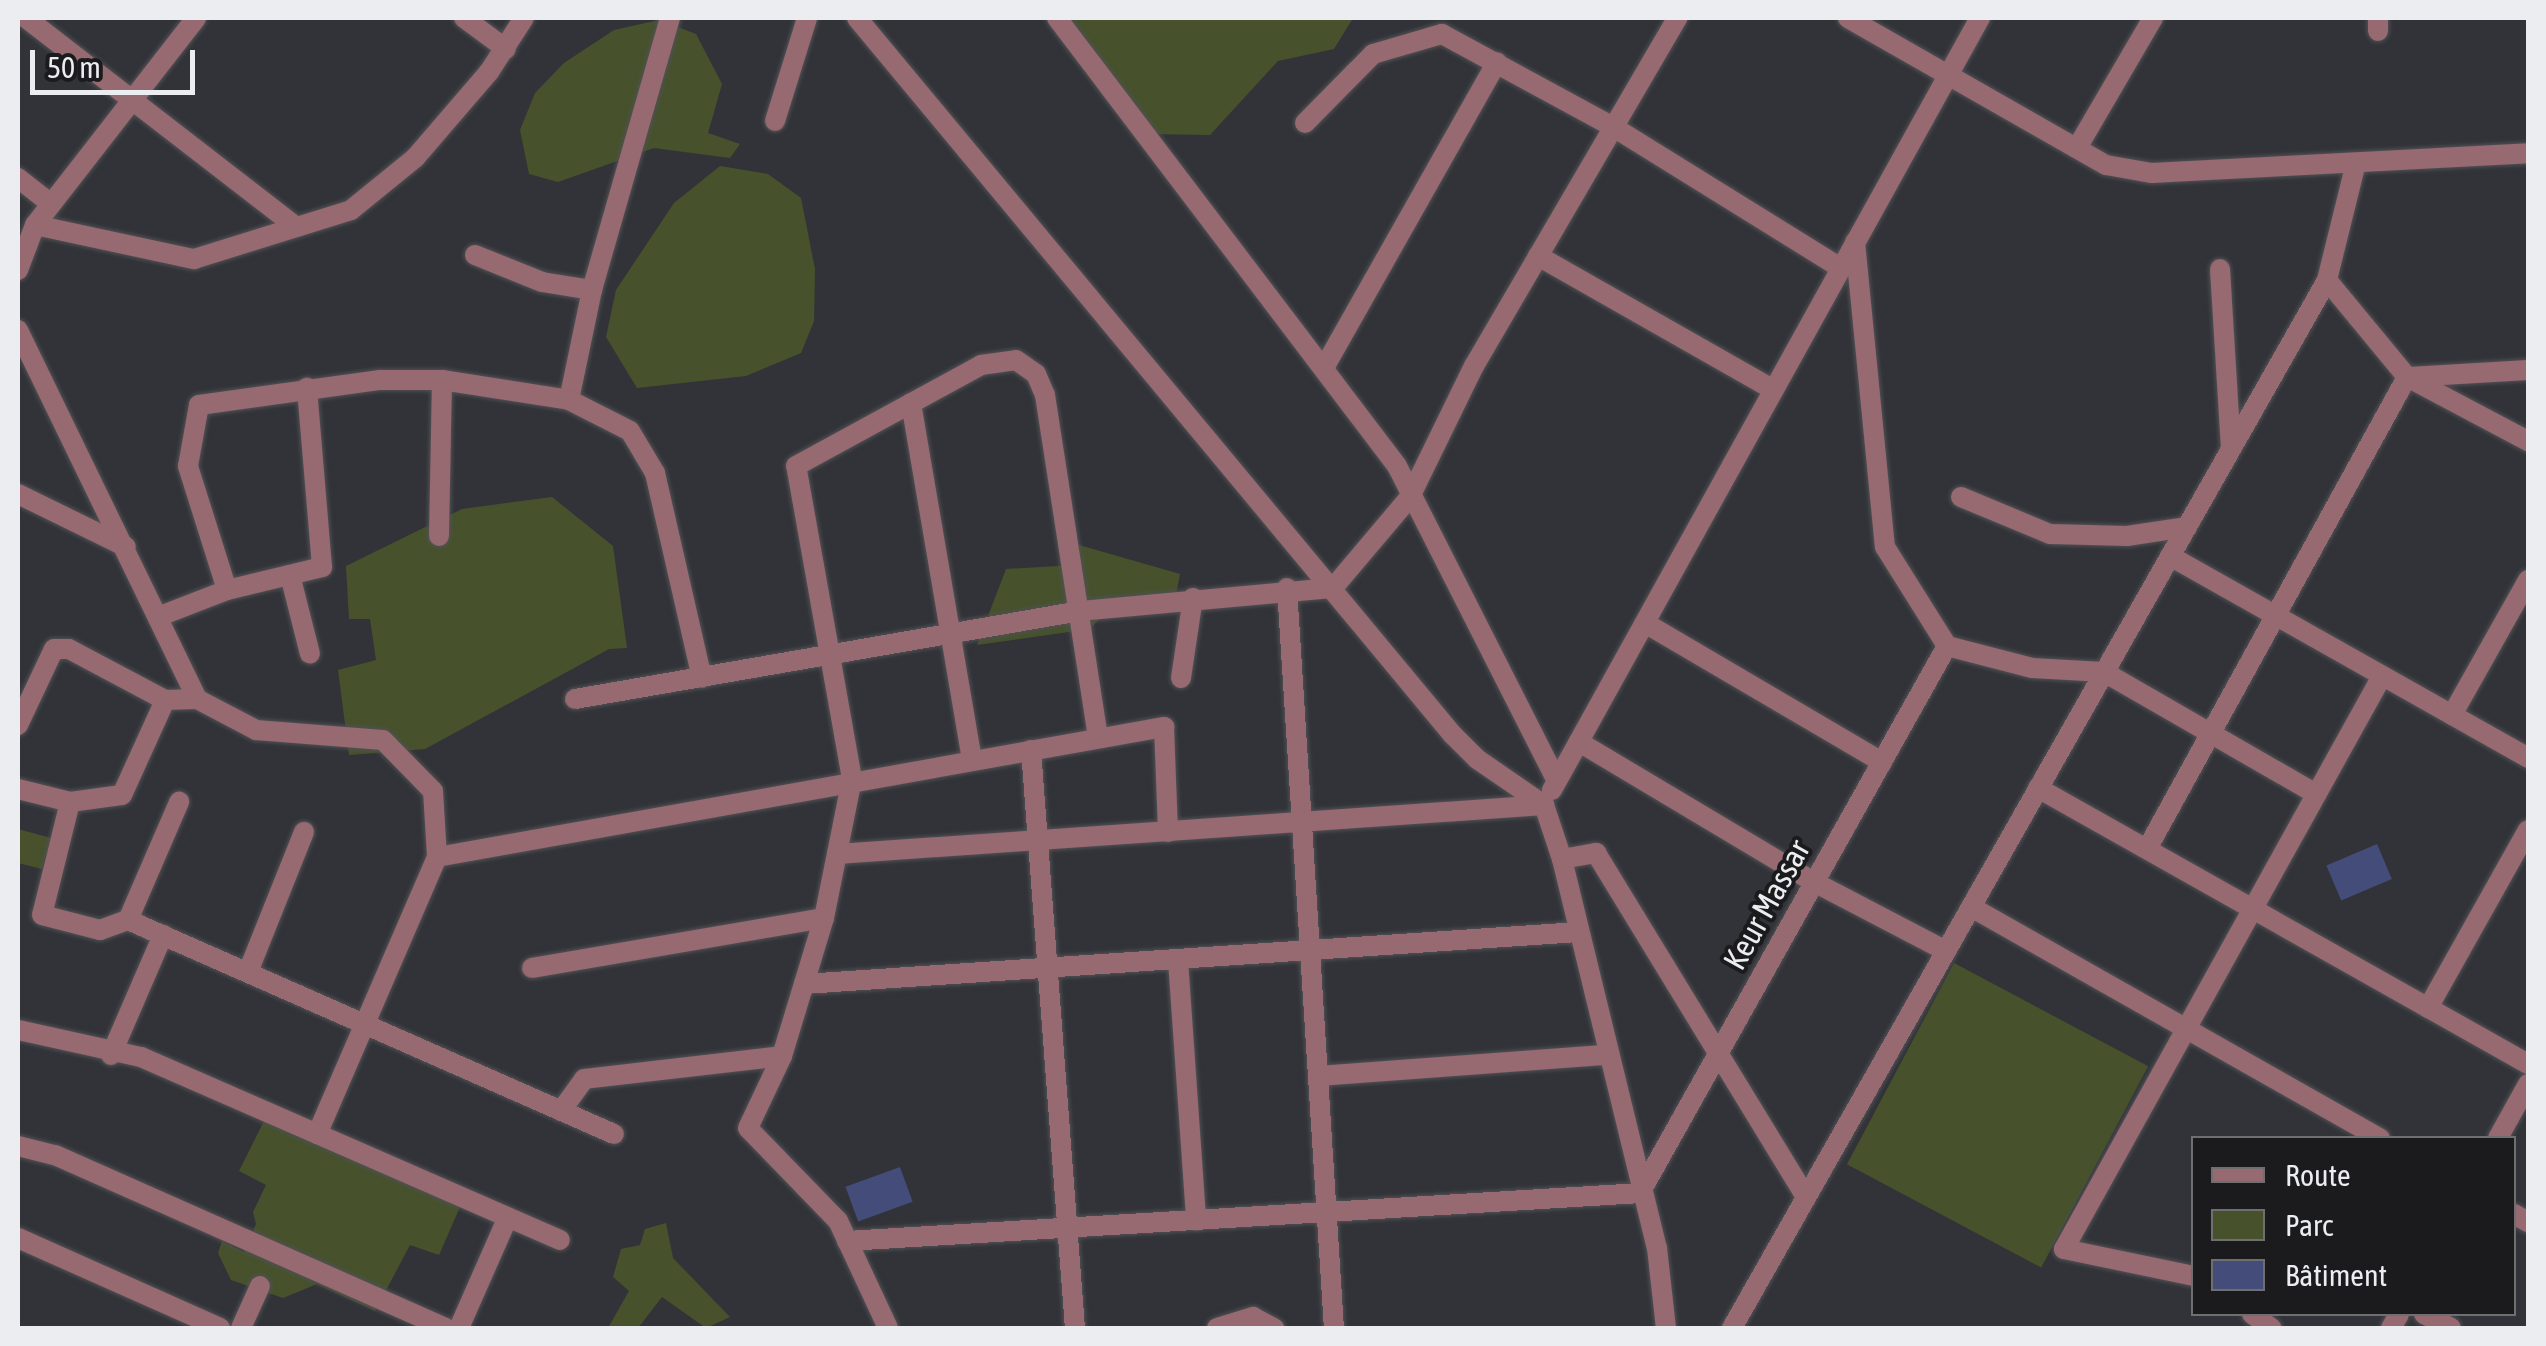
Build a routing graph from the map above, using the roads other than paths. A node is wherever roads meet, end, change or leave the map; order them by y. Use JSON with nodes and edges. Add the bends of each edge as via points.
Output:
{"nodes":[{"id":1,"x":26,"y":18,"type":"edge"},
{"id":2,"x":196,"y":18,"type":"edge"},
{"id":3,"x":464,"y":18,"type":"edge"},
{"id":4,"x":524,"y":18,"type":"edge"},
{"id":5,"x":670,"y":18,"type":"edge"},
{"id":6,"x":807,"y":18,"type":"edge"},
{"id":7,"x":856,"y":18,"type":"edge"},
{"id":8,"x":1057,"y":18,"type":"edge"},
{"id":9,"x":1677,"y":18,"type":"edge"},
{"id":10,"x":1848,"y":18,"type":"edge"},
{"id":11,"x":1980,"y":18,"type":"edge"},
{"id":12,"x":2153,"y":18,"type":"edge"},
{"id":13,"x":506,"y":49,"type":"junction"},
{"id":14,"x":1497,"y":62,"type":"junction"},
{"id":15,"x":1948,"y":74,"type":"junction"},
{"id":16,"x":132,"y":100,"type":"junction"},
{"id":17,"x":775,"y":121,"type":"dead end"},
{"id":18,"x":1305,"y":123,"type":"dead end"},
{"id":19,"x":1616,"y":128,"type":"junction"},
{"id":20,"x":2076,"y":148,"type":"junction"},
{"id":21,"x":2528,"y":154,"type":"edge"},
{"id":22,"x":2356,"y":164,"type":"junction"},
{"id":23,"x":18,"y":178,"type":"edge"},
{"id":24,"x":51,"y":204,"type":"junction"},
{"id":25,"x":293,"y":224,"type":"junction"},
{"id":26,"x":35,"y":225,"type":"junction"},
{"id":27,"x":1855,"y":242,"type":"junction"},
{"id":28,"x":475,"y":255,"type":"dead end"},
{"id":29,"x":1538,"y":256,"type":"junction"},
{"id":30,"x":1841,"y":268,"type":"junction"},
{"id":31,"x":2220,"y":269,"type":"dead end"},
{"id":32,"x":18,"y":270,"type":"edge"},
{"id":33,"x":2327,"y":280,"type":"junction"},
{"id":34,"x":592,"y":290,"type":"junction"},
{"id":35,"x":18,"y":330,"type":"edge"},
{"id":36,"x":1325,"y":366,"type":"junction"},
{"id":37,"x":2528,"y":370,"type":"edge"},
{"id":38,"x":2407,"y":377,"type":"junction"},
{"id":39,"x":442,"y":380,"type":"junction"},
{"id":40,"x":307,"y":388,"type":"junction"},
{"id":41,"x":1774,"y":390,"type":"junction"},
{"id":42,"x":569,"y":400,"type":"junction"},
{"id":43,"x":910,"y":404,"type":"junction"},
{"id":44,"x":2528,"y":441,"type":"edge"},
{"id":45,"x":2231,"y":449,"type":"junction"},
{"id":46,"x":18,"y":494,"type":"edge"},
{"id":47,"x":1410,"y":497,"type":"junction"},
{"id":48,"x":1961,"y":497,"type":"dead end"},
{"id":49,"x":2186,"y":528,"type":"junction"},
{"id":50,"x":439,"y":536,"type":"dead end"},
{"id":51,"x":126,"y":547,"type":"junction"},
{"id":52,"x":2170,"y":556,"type":"junction"},
{"id":53,"x":290,"y":575,"type":"junction"},
{"id":54,"x":2528,"y":580,"type":"edge"},
{"id":55,"x":1287,"y":588,"type":"junction"},
{"id":56,"x":1333,"y":588,"type":"junction"},
{"id":57,"x":227,"y":590,"type":"junction"},
{"id":58,"x":1193,"y":598,"type":"junction"},
{"id":59,"x":1080,"y":611,"type":"junction"},
{"id":60,"x":160,"y":616,"type":"junction"},
{"id":61,"x":2276,"y":616,"type":"junction"},
{"id":62,"x":1645,"y":623,"type":"junction"},
{"id":63,"x":950,"y":634,"type":"junction"},
{"id":64,"x":1946,"y":646,"type":"junction"},
{"id":65,"x":310,"y":654,"type":"dead end"},
{"id":66,"x":830,"y":655,"type":"junction"},
{"id":67,"x":2104,"y":672,"type":"junction"},
{"id":68,"x":2382,"y":676,"type":"junction"},
{"id":69,"x":702,"y":678,"type":"junction"},
{"id":70,"x":1182,"y":678,"type":"dead end"},
{"id":71,"x":197,"y":699,"type":"junction"},
{"id":72,"x":575,"y":699,"type":"dead end"},
{"id":73,"x":166,"y":700,"type":"junction"},
{"id":74,"x":2452,"y":715,"type":"junction"},
{"id":75,"x":18,"y":725,"type":"edge"},
{"id":76,"x":2212,"y":733,"type":"junction"},
{"id":77,"x":1098,"y":738,"type":"junction"},
{"id":78,"x":1579,"y":742,"type":"junction"},
{"id":79,"x":1031,"y":750,"type":"junction"},
{"id":80,"x":2528,"y":758,"type":"edge"},
{"id":81,"x":972,"y":760,"type":"junction"},
{"id":82,"x":1882,"y":762,"type":"junction"},
{"id":83,"x":852,"y":779,"type":"junction"},
{"id":84,"x":1557,"y":782,"type":"junction"},
{"id":85,"x":18,"y":788,"type":"edge"},
{"id":86,"x":2038,"y":788,"type":"junction"},
{"id":87,"x":2316,"y":794,"type":"junction"},
{"id":88,"x":70,"y":802,"type":"junction"},
{"id":89,"x":178,"y":802,"type":"dead end"},
{"id":90,"x":1544,"y":805,"type":"junction"},
{"id":91,"x":1302,"y":822,"type":"junction"},
{"id":92,"x":2528,"y":830,"type":"edge"},
{"id":93,"x":304,"y":832,"type":"dead end"},
{"id":94,"x":1168,"y":832,"type":"junction"},
{"id":95,"x":1037,"y":842,"type":"junction"},
{"id":96,"x":2147,"y":850,"type":"junction"},
{"id":97,"x":837,"y":854,"type":"junction"},
{"id":98,"x":438,"y":857,"type":"junction"},
{"id":99,"x":1562,"y":858,"type":"junction"},
{"id":100,"x":1814,"y":882,"type":"junction"},
{"id":101,"x":1971,"y":907,"type":"junction"},
{"id":102,"x":2252,"y":909,"type":"junction"},
{"id":103,"x":824,"y":918,"type":"junction"},
{"id":104,"x":128,"y":920,"type":"junction"},
{"id":105,"x":1578,"y":932,"type":"junction"},
{"id":106,"x":163,"y":935,"type":"junction"},
{"id":107,"x":1310,"y":950,"type":"junction"},
{"id":108,"x":1946,"y":951,"type":"junction"},
{"id":109,"x":1178,"y":960,"type":"junction"},
{"id":110,"x":532,"y":968,"type":"dead end"},
{"id":111,"x":1046,"y":969,"type":"junction"},
{"id":112,"x":248,"y":972,"type":"junction"},
{"id":113,"x":804,"y":984,"type":"junction"},
{"id":114,"x":2428,"y":1008,"type":"junction"},
{"id":115,"x":365,"y":1024,"type":"junction"},
{"id":116,"x":2186,"y":1028,"type":"junction"},
{"id":117,"x":18,"y":1030,"type":"edge"},
{"id":118,"x":1718,"y":1054,"type":"junction"},
{"id":119,"x":111,"y":1055,"type":"junction"},
{"id":120,"x":1607,"y":1055,"type":"junction"},
{"id":121,"x":782,"y":1056,"type":"junction"},
{"id":122,"x":2528,"y":1064,"type":"edge"},
{"id":123,"x":1318,"y":1076,"type":"junction"},
{"id":124,"x":2528,"y":1084,"type":"edge"},
{"id":125,"x":561,"y":1111,"type":"junction"},
{"id":126,"x":317,"y":1134,"type":"junction"},
{"id":127,"x":614,"y":1134,"type":"dead end"},
{"id":128,"x":2376,"y":1136,"type":"edge"},
{"id":129,"x":2499,"y":1136,"type":"edge"},
{"id":130,"x":18,"y":1146,"type":"edge"},
{"id":131,"x":1640,"y":1194,"type":"junction"},
{"id":132,"x":1806,"y":1197,"type":"junction"},
{"id":133,"x":1326,"y":1212,"type":"junction"},
{"id":134,"x":508,"y":1217,"type":"junction"},
{"id":135,"x":1196,"y":1220,"type":"junction"},
{"id":136,"x":1065,"y":1228,"type":"junction"},
{"id":137,"x":18,"y":1238,"type":"edge"},
{"id":138,"x":560,"y":1240,"type":"dead end"},
{"id":139,"x":847,"y":1240,"type":"junction"},
{"id":140,"x":2191,"y":1275,"type":"edge"},
{"id":141,"x":260,"y":1286,"type":"dead end"},
{"id":142,"x":2428,"y":1316,"type":"edge"},
{"id":143,"x":1250,"y":1323,"type":"edge"},
{"id":144,"x":220,"y":1328,"type":"edge"},
{"id":145,"x":241,"y":1328,"type":"edge"},
{"id":146,"x":445,"y":1328,"type":"edge"},
{"id":147,"x":458,"y":1328,"type":"edge"},
{"id":148,"x":888,"y":1328,"type":"edge"},
{"id":149,"x":1074,"y":1328,"type":"edge"},
{"id":150,"x":1217,"y":1328,"type":"edge"},
{"id":151,"x":1274,"y":1328,"type":"edge"},
{"id":152,"x":1334,"y":1328,"type":"edge"},
{"id":153,"x":1666,"y":1328,"type":"edge"},
{"id":154,"x":1732,"y":1328,"type":"edge"},
{"id":155,"x":2451,"y":1328,"type":"edge"}],
"edges":[{"from":1,"to":16,"type":"street"},
{"from":2,"to":16,"type":"street"},
{"from":3,"to":13,"type":"street"},
{"from":4,"to":13,"type":"street"},
{"from":5,"to":34,"type":"street"},
{"from":6,"to":17,"type":"street"},
{"from":7,"to":56,"type":"street"},
{"from":8,"to":36,"type":"street"},
{"from":9,"to":19,"type":"street"},
{"from":10,"to":15,"type":"street"},
{"from":11,"to":15,"type":"street"},
{"from":12,"to":20,"type":"street"},
{"from":13,"to":25,"type":"street","via":[[415,158],[350,210]]},
{"from":14,"to":18,"type":"street","via":[[1442,34],[1373,54]]},
{"from":14,"to":19,"type":"street"},
{"from":14,"to":36,"type":"street"},
{"from":15,"to":20,"type":"street"},
{"from":15,"to":27,"type":"street"},
{"from":16,"to":24,"type":"street"},
{"from":16,"to":25,"type":"street"},
{"from":19,"to":29,"type":"street"},
{"from":19,"to":30,"type":"street"},
{"from":20,"to":22,"type":"street","via":[[2106,165],[2152,173]]},
{"from":21,"to":22,"type":"street"},
{"from":22,"to":33,"type":"street"},
{"from":23,"to":24,"type":"street"},
{"from":24,"to":26,"type":"street"},
{"from":25,"to":26,"type":"street","via":[[194,258]]},
{"from":26,"to":32,"type":"street"},
{"from":27,"to":30,"type":"street"},
{"from":27,"to":64,"type":"street","via":[[1885,546]]},
{"from":28,"to":34,"type":"street","via":[[542,282]]},
{"from":29,"to":41,"type":"street"},
{"from":29,"to":47,"type":"street"},
{"from":30,"to":41,"type":"street"},
{"from":31,"to":45,"type":"street"},
{"from":33,"to":38,"type":"street"},
{"from":33,"to":45,"type":"street"},
{"from":34,"to":42,"type":"street"},
{"from":35,"to":51,"type":"street"},
{"from":36,"to":47,"type":"street","via":[[1396,466]]},
{"from":37,"to":38,"type":"street"},
{"from":38,"to":44,"type":"street"},
{"from":38,"to":61,"type":"street"},
{"from":39,"to":40,"type":"street"},
{"from":39,"to":42,"type":"street"},
{"from":39,"to":50,"type":"street"},
{"from":40,"to":53,"type":"street","via":[[322,567]]},
{"from":40,"to":57,"type":"street","via":[[198,405],[188,466]]},
{"from":41,"to":62,"type":"street"},
{"from":42,"to":69,"type":"street","via":[[630,431],[654,473]]},
{"from":43,"to":59,"type":"street","via":[[1004,358],[1036,374]]},
{"from":43,"to":63,"type":"street"},
{"from":43,"to":66,"type":"street","via":[[796,466]]},
{"from":45,"to":49,"type":"street"},
{"from":46,"to":51,"type":"street"},
{"from":47,"to":56,"type":"street"},
{"from":47,"to":84,"type":"street"},
{"from":48,"to":49,"type":"street","via":[[2050,534],[2127,536]]},
{"from":49,"to":52,"type":"street"},
{"from":51,"to":60,"type":"street"},
{"from":52,"to":61,"type":"street"},
{"from":52,"to":67,"type":"street"},
{"from":53,"to":57,"type":"street"},
{"from":53,"to":65,"type":"street"},
{"from":54,"to":74,"type":"street"},
{"from":55,"to":56,"type":"street"},
{"from":55,"to":58,"type":"street"},
{"from":55,"to":91,"type":"street"},
{"from":56,"to":90,"type":"street","via":[[1477,760]]},
{"from":57,"to":60,"type":"street"},
{"from":58,"to":59,"type":"street"},
{"from":58,"to":70,"type":"street"},
{"from":59,"to":63,"type":"street"},
{"from":59,"to":77,"type":"street"},
{"from":60,"to":71,"type":"street"},
{"from":61,"to":68,"type":"street"},
{"from":61,"to":76,"type":"street"},
{"from":62,"to":78,"type":"street"},
{"from":62,"to":82,"type":"street"},
{"from":63,"to":66,"type":"street"},
{"from":63,"to":81,"type":"street"},
{"from":64,"to":67,"type":"street","via":[[2032,668]]},
{"from":64,"to":82,"type":"street","name":"Keur Massar"},
{"from":66,"to":69,"type":"street"},
{"from":66,"to":83,"type":"street"},
{"from":67,"to":76,"type":"street"},
{"from":67,"to":86,"type":"street"},
{"from":68,"to":74,"type":"street"},
{"from":68,"to":87,"type":"street"},
{"from":69,"to":72,"type":"street"},
{"from":71,"to":73,"type":"street"},
{"from":71,"to":98,"type":"street","via":[[256,730],[382,740],[434,790]]},
{"from":73,"to":75,"type":"street","via":[[68,648],[54,648]]},
{"from":73,"to":88,"type":"street","via":[[122,795]]},
{"from":74,"to":80,"type":"street"},
{"from":76,"to":87,"type":"street"},
{"from":76,"to":96,"type":"street"},
{"from":77,"to":79,"type":"street"},
{"from":77,"to":94,"type":"street","via":[[1164,726]]},
{"from":78,"to":84,"type":"street"},
{"from":78,"to":100,"type":"street"},
{"from":79,"to":81,"type":"street"},
{"from":79,"to":95,"type":"street"},
{"from":81,"to":83,"type":"street"},
{"from":82,"to":100,"type":"street","name":"Keur Massar"},
{"from":83,"to":97,"type":"street"},
{"from":83,"to":98,"type":"street"},
{"from":84,"to":90,"type":"street"},
{"from":85,"to":88,"type":"street"},
{"from":86,"to":96,"type":"street"},
{"from":86,"to":101,"type":"street"},
{"from":87,"to":102,"type":"street"},
{"from":88,"to":104,"type":"street","via":[[42,915],[91,930]]},
{"from":89,"to":104,"type":"street"},
{"from":90,"to":91,"type":"street"},
{"from":90,"to":99,"type":"street"},
{"from":91,"to":94,"type":"street"},
{"from":91,"to":107,"type":"street"},
{"from":92,"to":114,"type":"street"},
{"from":93,"to":112,"type":"street"},
{"from":94,"to":95,"type":"street"},
{"from":95,"to":97,"type":"street"},
{"from":95,"to":111,"type":"street"},
{"from":96,"to":102,"type":"street"},
{"from":97,"to":103,"type":"street"},
{"from":98,"to":115,"type":"street"},
{"from":99,"to":105,"type":"street"},
{"from":99,"to":118,"type":"street","via":[[1596,853]]},
{"from":100,"to":108,"type":"street"},
{"from":100,"to":118,"type":"street","name":"Keur Massar"},
{"from":101,"to":108,"type":"street"},
{"from":101,"to":116,"type":"street"},
{"from":102,"to":114,"type":"street"},
{"from":102,"to":116,"type":"street"},
{"from":103,"to":110,"type":"street"},
{"from":103,"to":113,"type":"street"},
{"from":104,"to":106,"type":"street"},
{"from":105,"to":107,"type":"street"},
{"from":105,"to":120,"type":"street"},
{"from":106,"to":112,"type":"street"},
{"from":106,"to":119,"type":"street"},
{"from":107,"to":109,"type":"street"},
{"from":107,"to":123,"type":"street"},
{"from":108,"to":132,"type":"street"},
{"from":109,"to":111,"type":"street"},
{"from":109,"to":135,"type":"street"},
{"from":111,"to":113,"type":"street"},
{"from":111,"to":136,"type":"street"},
{"from":112,"to":115,"type":"street"},
{"from":113,"to":121,"type":"street"},
{"from":114,"to":122,"type":"street"},
{"from":115,"to":125,"type":"street"},
{"from":115,"to":126,"type":"street"},
{"from":116,"to":128,"type":"street"},
{"from":116,"to":140,"type":"street","via":[[2064,1249]]},
{"from":117,"to":119,"type":"street"},
{"from":118,"to":131,"type":"street","name":"Keur Massar"},
{"from":118,"to":132,"type":"street"},
{"from":119,"to":126,"type":"street","via":[[141,1057]]},
{"from":120,"to":123,"type":"street"},
{"from":120,"to":131,"type":"street"},
{"from":121,"to":125,"type":"street","via":[[584,1079]]},
{"from":121,"to":139,"type":"street","via":[[748,1128],[838,1221]]},
{"from":123,"to":133,"type":"street"},
{"from":124,"to":129,"type":"street"},
{"from":125,"to":127,"type":"street"},
{"from":126,"to":134,"type":"street"},
{"from":130,"to":146,"type":"street","via":[[55,1155]]},
{"from":131,"to":133,"type":"street"},
{"from":131,"to":153,"type":"street","via":[[1657,1248]]},
{"from":132,"to":154,"type":"street"},
{"from":133,"to":135,"type":"street"},
{"from":133,"to":152,"type":"street"},
{"from":134,"to":138,"type":"street"},
{"from":134,"to":147,"type":"street"},
{"from":135,"to":136,"type":"street"},
{"from":136,"to":139,"type":"street"},
{"from":136,"to":149,"type":"street"},
{"from":137,"to":144,"type":"street"},
{"from":139,"to":148,"type":"street"},
{"from":141,"to":145,"type":"street"},
{"from":142,"to":155,"type":"street"},
{"from":143,"to":150,"type":"street"},
{"from":143,"to":151,"type":"street"}]}
